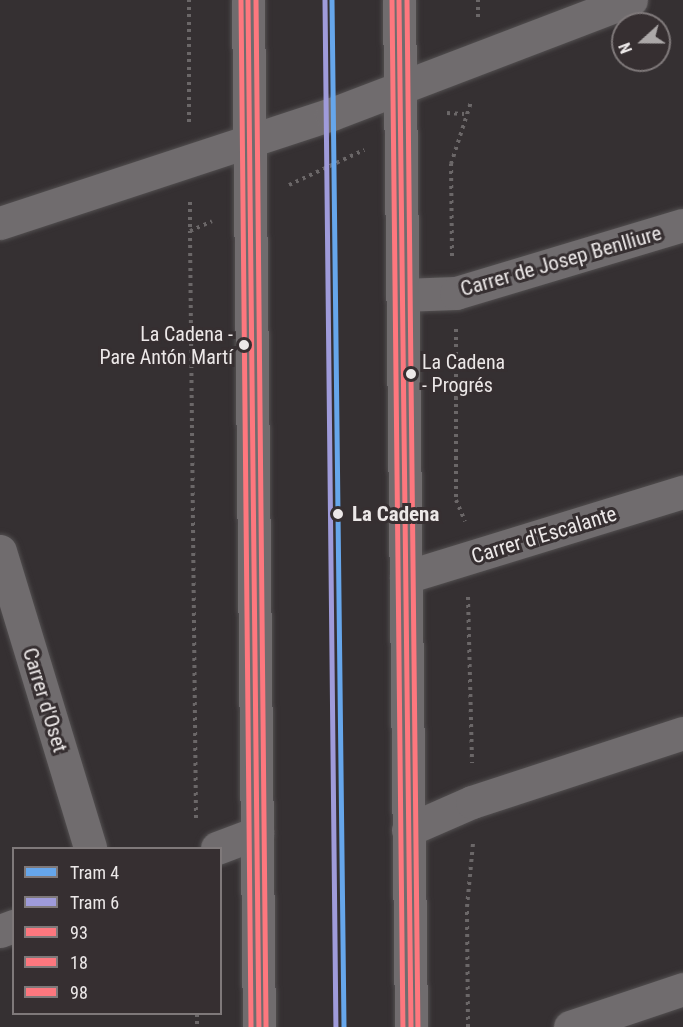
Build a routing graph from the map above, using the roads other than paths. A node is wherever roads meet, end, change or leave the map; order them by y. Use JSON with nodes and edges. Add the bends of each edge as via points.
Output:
{"nodes":[{"id":1,"x":248,"y":0,"type":"edge"},
{"id":2,"x":399,"y":0,"type":"edge"},
{"id":3,"x":631,"y":0,"type":"edge"},
{"id":4,"x":399,"y":87,"type":"junction"},
{"id":5,"x":250,"y":142,"type":"junction"},
{"id":6,"x":0,"y":223,"type":"edge"},
{"id":7,"x":683,"y":225,"type":"edge"},
{"id":8,"x":402,"y":296,"type":"junction"},
{"id":9,"x":683,"y":492,"type":"edge"},
{"id":10,"x":0,"y":551,"type":"edge"},
{"id":11,"x":406,"y":577,"type":"junction"},
{"id":12,"x":683,"y":733,"type":"edge"},
{"id":13,"x":408,"y":830,"type":"junction"},
{"id":14,"x":257,"y":833,"type":"junction"},
{"id":15,"x":206,"y":839,"type":"edge"},
{"id":16,"x":89,"y":847,"type":"edge"},
{"id":17,"x":683,"y":989,"type":"edge"},
{"id":18,"x":259,"y":1027,"type":"edge"},
{"id":19,"x":411,"y":1027,"type":"edge"},
{"id":20,"x":570,"y":1027,"type":"edge"}],
"edges":[{"from":1,"to":5,"type":"main road"},
{"from":2,"to":4,"type":"main road"},
{"from":3,"to":4,"type":"main road"},
{"from":4,"to":5,"type":"main road"},
{"from":4,"to":8,"type":"main road"},
{"from":5,"to":6,"type":"main road"},
{"from":5,"to":14,"type":"main road"},
{"from":7,"to":8,"type":"main road","name":"Carrer de Josep Benlliure","via":[[456,293]]},
{"from":8,"to":11,"type":"main road"},
{"from":9,"to":11,"type":"main road","name":"Carrer d'Escalante"},
{"from":10,"to":16,"type":"main road","name":"Carrer d'Oset"},
{"from":11,"to":13,"type":"main road"},
{"from":12,"to":13,"type":"main road","via":[[472,802]]},
{"from":13,"to":19,"type":"main road"},
{"from":14,"to":15,"type":"main road"},
{"from":14,"to":18,"type":"main road"},
{"from":17,"to":20,"type":"main road"}]}
